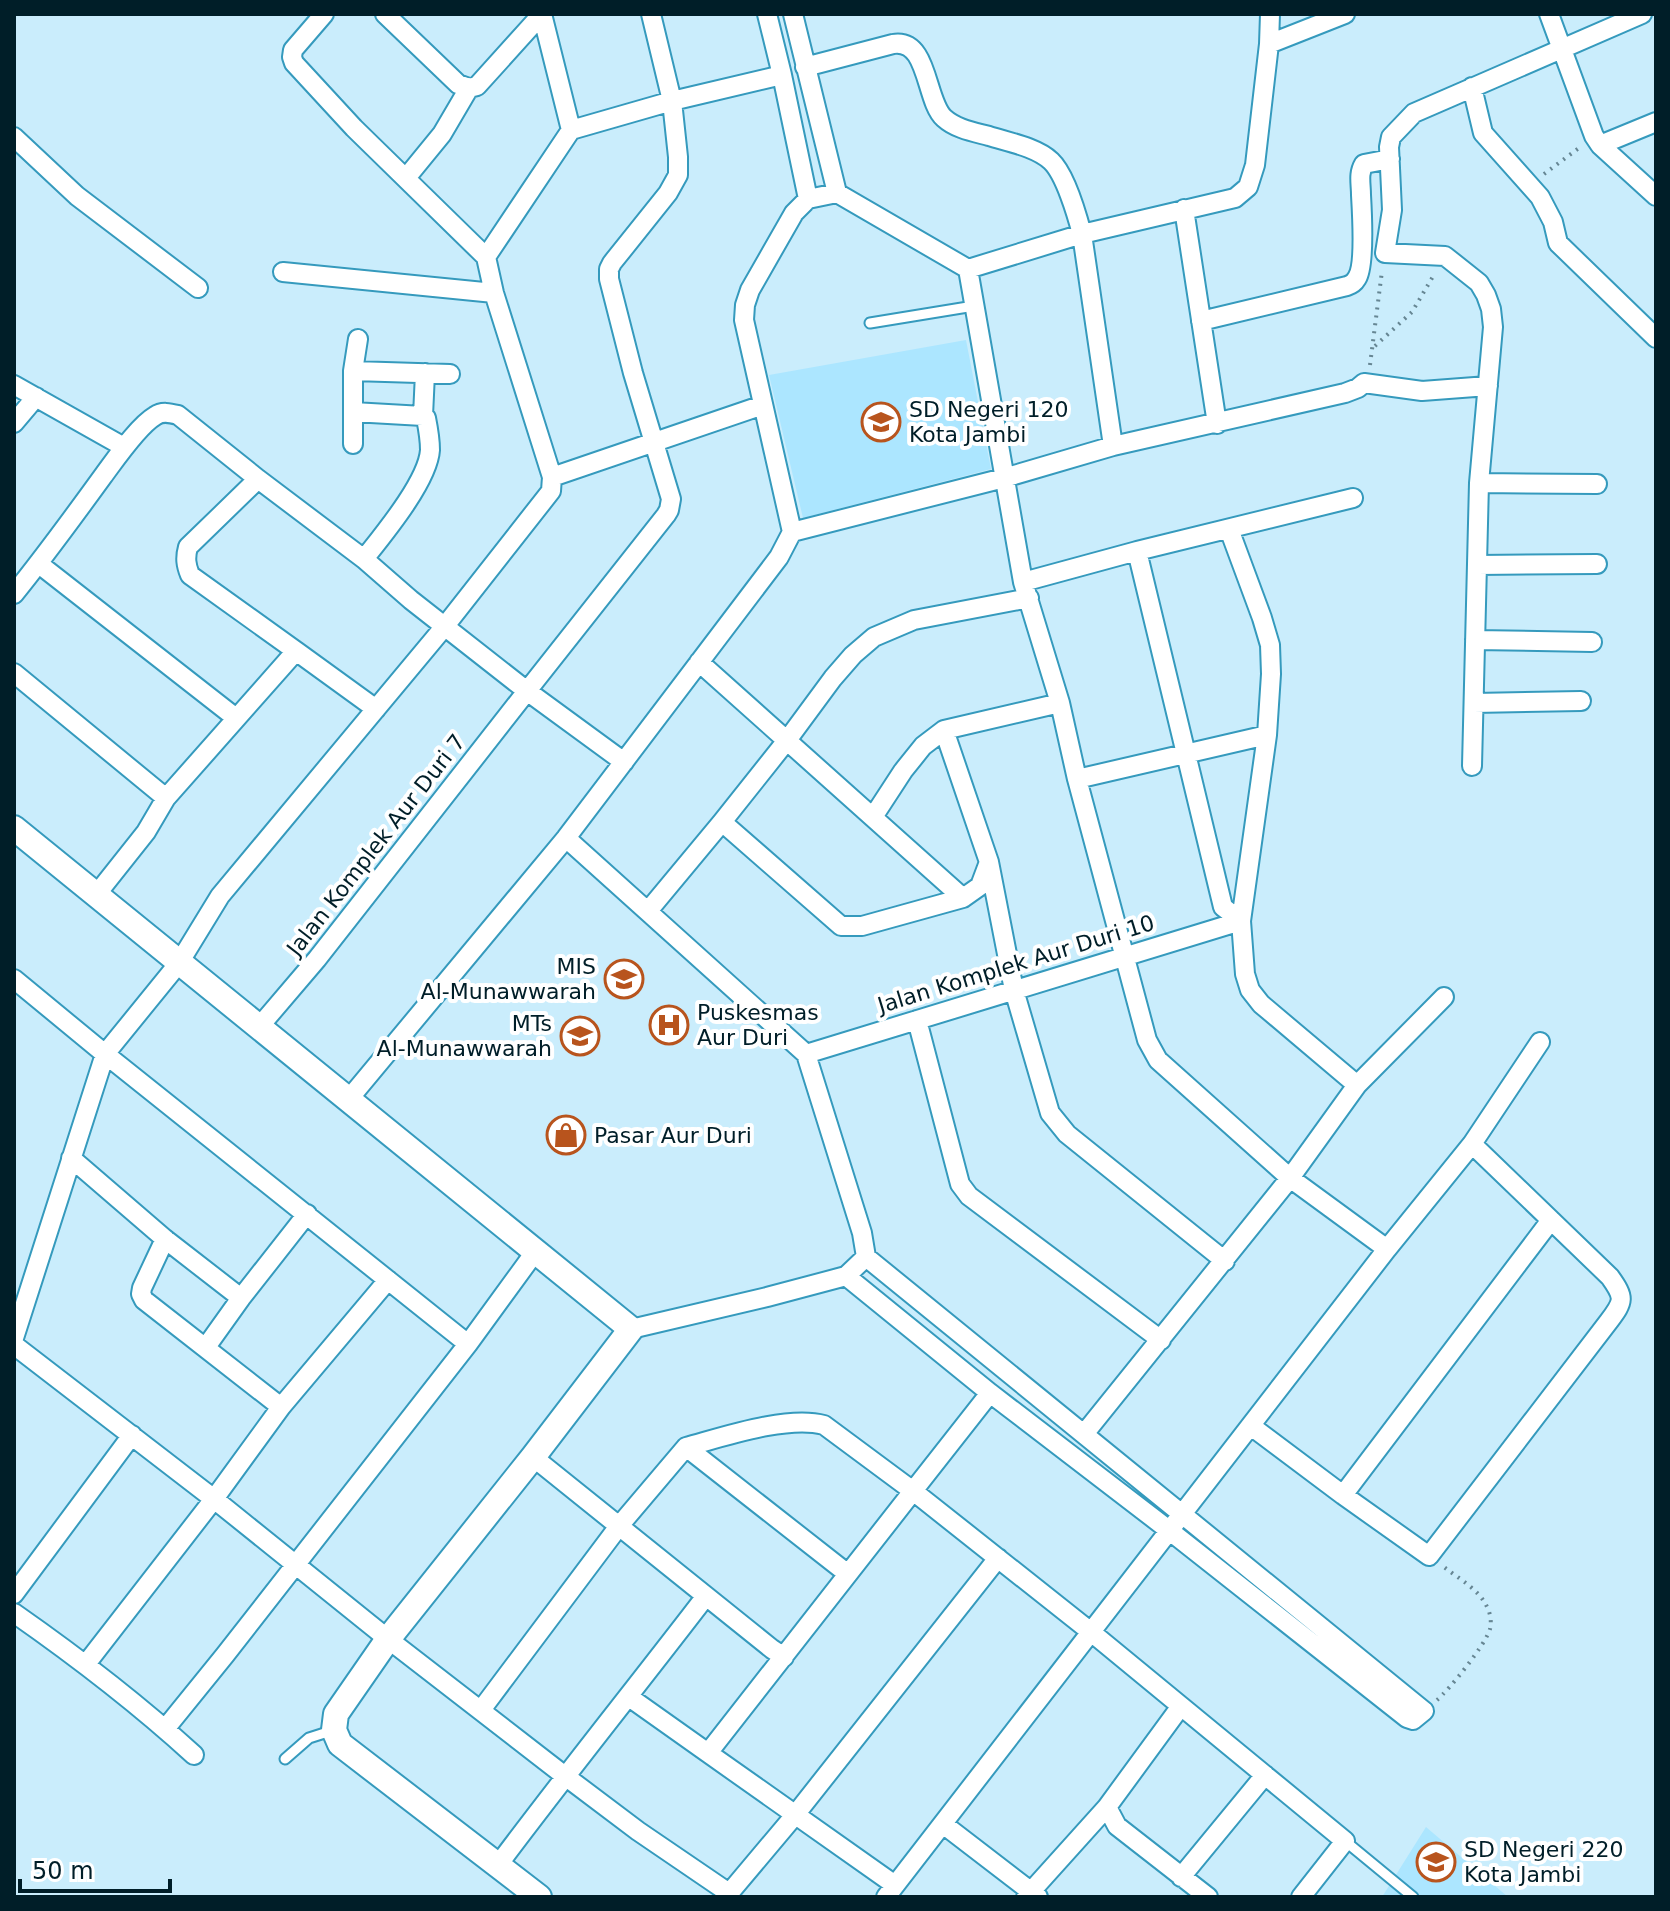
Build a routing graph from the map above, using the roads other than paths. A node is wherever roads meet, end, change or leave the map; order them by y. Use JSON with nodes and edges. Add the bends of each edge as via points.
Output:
{"nodes":[{"id":1,"x":324,"y":14,"type":"edge"},
{"id":2,"x":385,"y":14,"type":"edge"},
{"id":3,"x":542,"y":14,"type":"edge"},
{"id":4,"x":651,"y":14,"type":"edge"},
{"id":5,"x":767,"y":14,"type":"edge"},
{"id":6,"x":793,"y":14,"type":"edge"},
{"id":7,"x":1270,"y":14,"type":"edge"},
{"id":8,"x":1345,"y":14,"type":"edge"},
{"id":9,"x":1549,"y":14,"type":"edge"},
{"id":10,"x":1642,"y":14,"type":"edge"},
{"id":11,"x":1269,"y":44,"type":"junction"},
{"id":12,"x":1562,"y":47,"type":"junction"},
{"id":13,"x":805,"y":67,"type":"junction"},
{"id":14,"x":782,"y":75,"type":"junction"},
{"id":15,"x":1472,"y":87,"type":"junction"},
{"id":16,"x":469,"y":88,"type":"junction"},
{"id":17,"x":672,"y":101,"type":"junction"},
{"id":18,"x":1656,"y":122,"type":"edge"},
{"id":19,"x":571,"y":130,"type":"junction"},
{"id":20,"x":14,"y":137,"type":"edge"},
{"id":21,"x":1597,"y":140,"type":"junction"},
{"id":22,"x":1390,"y":159,"type":"junction"},
{"id":23,"x":406,"y":178,"type":"junction"},
{"id":24,"x":837,"y":193,"type":"junction"},
{"id":25,"x":1656,"y":196,"type":"edge"},
{"id":26,"x":808,"y":199,"type":"junction"},
{"id":27,"x":1184,"y":209,"type":"junction"},
{"id":28,"x":1391,"y":221,"type":"junction"},
{"id":29,"x":1362,"y":225,"type":"junction"},
{"id":30,"x":1082,"y":234,"type":"junction"},
{"id":31,"x":486,"y":257,"type":"junction"},
{"id":32,"x":968,"y":269,"type":"junction"},
{"id":33,"x":283,"y":272,"type":"dead end"},
{"id":34,"x":198,"y":288,"type":"dead end"},
{"id":35,"x":494,"y":293,"type":"junction"},
{"id":36,"x":974,"y":306,"type":"junction"},
{"id":37,"x":1201,"y":321,"type":"junction"},
{"id":38,"x":870,"y":323,"type":"dead end"},
{"id":39,"x":1656,"y":338,"type":"edge"},
{"id":40,"x":358,"y":339,"type":"dead end"},
{"id":41,"x":353,"y":371,"type":"junction"},
{"id":42,"x":425,"y":373,"type":"junction"},
{"id":43,"x":450,"y":374,"type":"dead end"},
{"id":44,"x":14,"y":385,"type":"edge"},
{"id":45,"x":1488,"y":386,"type":"junction"},
{"id":46,"x":36,"y":397,"type":"junction"},
{"id":47,"x":763,"y":405,"type":"junction"},
{"id":48,"x":353,"y":412,"type":"junction"},
{"id":49,"x":423,"y":416,"type":"junction"},
{"id":50,"x":14,"y":423,"type":"edge"},
{"id":51,"x":1217,"y":424,"type":"junction"},
{"id":52,"x":653,"y":442,"type":"junction"},
{"id":53,"x":353,"y":444,"type":"dead end"},
{"id":54,"x":1113,"y":446,"type":"junction"},
{"id":55,"x":124,"y":447,"type":"junction"},
{"id":56,"x":552,"y":477,"type":"junction"},
{"id":57,"x":1004,"y":478,"type":"junction"},
{"id":58,"x":258,"y":479,"type":"junction"},
{"id":59,"x":1479,"y":483,"type":"junction"},
{"id":60,"x":1597,"y":484,"type":"dead end"},
{"id":61,"x":1353,"y":498,"type":"dead end"},
{"id":62,"x":1229,"y":529,"type":"junction"},
{"id":63,"x":792,"y":532,"type":"junction"},
{"id":64,"x":1137,"y":551,"type":"junction"},
{"id":65,"x":364,"y":559,"type":"junction"},
{"id":66,"x":39,"y":564,"type":"junction"},
{"id":67,"x":1597,"y":564,"type":"dead end"},
{"id":68,"x":1477,"y":565,"type":"junction"},
{"id":69,"x":1026,"y":590,"type":"junction"},
{"id":70,"x":14,"y":594,"type":"edge"},
{"id":71,"x":445,"y":626,"type":"junction"},
{"id":72,"x":1475,"y":640,"type":"junction"},
{"id":73,"x":1592,"y":642,"type":"dead end"},
{"id":74,"x":296,"y":651,"type":"junction"},
{"id":75,"x":699,"y":662,"type":"junction"},
{"id":76,"x":14,"y":673,"type":"edge"},
{"id":77,"x":527,"y":691,"type":"junction"},
{"id":78,"x":1581,"y":701,"type":"dead end"},
{"id":79,"x":1060,"y":703,"type":"junction"},
{"id":80,"x":1474,"y":703,"type":"junction"},
{"id":81,"x":376,"y":709,"type":"junction"},
{"id":82,"x":236,"y":718,"type":"junction"},
{"id":83,"x":944,"y":730,"type":"junction"},
{"id":84,"x":1267,"y":735,"type":"junction"},
{"id":85,"x":788,"y":739,"type":"junction"},
{"id":86,"x":1185,"y":753,"type":"junction"},
{"id":87,"x":624,"y":762,"type":"junction"},
{"id":88,"x":1472,"y":766,"type":"dead end"},
{"id":89,"x":1077,"y":779,"type":"junction"},
{"id":90,"x":166,"y":798,"type":"junction"},
{"id":91,"x":873,"y":817,"type":"junction"},
{"id":92,"x":722,"y":822,"type":"junction"},
{"id":93,"x":14,"y":828,"type":"edge"},
{"id":94,"x":566,"y":838,"type":"junction"},
{"id":95,"x":989,"y":862,"type":"junction"},
{"id":96,"x":96,"y":895,"type":"junction"},
{"id":97,"x":963,"y":898,"type":"junction"},
{"id":98,"x":648,"y":911,"type":"junction"},
{"id":99,"x":1241,"y":921,"type":"junction"},
{"id":100,"x":1124,"y":956,"type":"junction"},
{"id":101,"x":179,"y":963,"type":"junction"},
{"id":102,"x":16,"y":986,"type":"edge"},
{"id":103,"x":1014,"y":990,"type":"junction"},
{"id":104,"x":1444,"y":997,"type":"dead end"},
{"id":105,"x":917,"y":1020,"type":"junction"},
{"id":106,"x":259,"y":1027,"type":"junction"},
{"id":107,"x":1540,"y":1042,"type":"dead end"},
{"id":108,"x":105,"y":1054,"type":"junction"},
{"id":109,"x":806,"y":1054,"type":"junction"},
{"id":110,"x":1357,"y":1085,"type":"junction"},
{"id":111,"x":348,"y":1100,"type":"junction"},
{"id":112,"x":1472,"y":1144,"type":"junction"},
{"id":113,"x":71,"y":1158,"type":"junction"},
{"id":114,"x":1290,"y":1178,"type":"junction"},
{"id":115,"x":307,"y":1214,"type":"junction"},
{"id":116,"x":1551,"y":1220,"type":"junction"},
{"id":117,"x":165,"y":1239,"type":"junction"},
{"id":118,"x":1387,"y":1249,"type":"junction"},
{"id":119,"x":535,"y":1252,"type":"junction"},
{"id":120,"x":866,"y":1257,"type":"junction"},
{"id":121,"x":1225,"y":1261,"type":"junction"},
{"id":122,"x":846,"y":1276,"type":"junction"},
{"id":123,"x":388,"y":1280,"type":"junction"},
{"id":124,"x":241,"y":1298,"type":"junction"},
{"id":125,"x":631,"y":1329,"type":"junction"},
{"id":126,"x":14,"y":1338,"type":"edge"},
{"id":127,"x":1161,"y":1340,"type":"junction"},
{"id":128,"x":468,"y":1344,"type":"junction"},
{"id":129,"x":14,"y":1345,"type":"edge"},
{"id":130,"x":206,"y":1347,"type":"junction"},
{"id":131,"x":990,"y":1393,"type":"junction"},
{"id":132,"x":281,"y":1407,"type":"junction"},
{"id":133,"x":1251,"y":1426,"type":"junction"},
{"id":134,"x":1084,"y":1434,"type":"junction"},
{"id":135,"x":132,"y":1435,"type":"junction"},
{"id":136,"x":686,"y":1447,"type":"junction"},
{"id":137,"x":1112,"y":1456,"type":"junction"},
{"id":138,"x":533,"y":1457,"type":"junction"},
{"id":139,"x":1098,"y":1477,"type":"junction"},
{"id":140,"x":913,"y":1491,"type":"junction"},
{"id":141,"x":1343,"y":1495,"type":"junction"},
{"id":142,"x":214,"y":1499,"type":"junction"},
{"id":143,"x":1182,"y":1515,"type":"junction"},
{"id":144,"x":619,"y":1526,"type":"junction"},
{"id":145,"x":1170,"y":1531,"type":"junction"},
{"id":146,"x":998,"y":1558,"type":"junction"},
{"id":147,"x":297,"y":1564,"type":"junction"},
{"id":148,"x":848,"y":1574,"type":"junction"},
{"id":149,"x":14,"y":1594,"type":"edge"},
{"id":150,"x":706,"y":1596,"type":"junction"},
{"id":151,"x":14,"y":1613,"type":"edge"},
{"id":152,"x":1091,"y":1632,"type":"junction"},
{"id":153,"x":388,"y":1639,"type":"junction"},
{"id":154,"x":784,"y":1657,"type":"junction"},
{"id":155,"x":86,"y":1664,"type":"junction"},
{"id":156,"x":629,"y":1697,"type":"junction"},
{"id":157,"x":1181,"y":1706,"type":"junction"},
{"id":158,"x":481,"y":1710,"type":"junction"},
{"id":159,"x":165,"y":1729,"type":"junction"},
{"id":160,"x":334,"y":1730,"type":"junction"},
{"id":161,"x":708,"y":1753,"type":"junction"},
{"id":162,"x":194,"y":1755,"type":"dead end"},
{"id":163,"x":285,"y":1759,"type":"dead end"},
{"id":164,"x":1265,"y":1775,"type":"junction"},
{"id":165,"x":565,"y":1776,"type":"junction"},
{"id":166,"x":1107,"y":1807,"type":"junction"},
{"id":167,"x":795,"y":1815,"type":"junction"},
{"id":168,"x":943,"y":1824,"type":"junction"},
{"id":169,"x":1345,"y":1841,"type":"junction"},
{"id":170,"x":498,"y":1865,"type":"junction"},
{"id":171,"x":1181,"y":1877,"type":"junction"},
{"id":172,"x":891,"y":1891,"type":"edge"},
{"id":173,"x":728,"y":1895,"type":"edge"},
{"id":174,"x":1032,"y":1895,"type":"edge"},
{"id":175,"x":539,"y":1897,"type":"edge"},
{"id":176,"x":1208,"y":1897,"type":"edge"},
{"id":177,"x":1301,"y":1897,"type":"edge"},
{"id":178,"x":1413,"y":1897,"type":"edge"}],
"edges":[{"from":1,"to":23,"type":"street","via":[[293,50],[294,63]]},
{"from":2,"to":16,"type":"street","via":[[458,84]]},
{"from":3,"to":16,"type":"street","via":[[477,86]]},
{"from":3,"to":19,"type":"street"},
{"from":4,"to":17,"type":"street"},
{"from":5,"to":14,"type":"street"},
{"from":6,"to":13,"type":"street"},
{"from":7,"to":11,"type":"street"},
{"from":8,"to":11,"type":"street"},
{"from":9,"to":12,"type":"street"},
{"from":10,"to":12,"type":"street"},
{"from":11,"to":27,"type":"street","via":[[1248,187],[1235,198]]},
{"from":12,"to":15,"type":"street"},
{"from":12,"to":21,"type":"street"},
{"from":13,"to":24,"type":"street"},
{"from":13,"to":30,"type":"street","via":[[899,43],[912,47],[945,120],[1053,162]]},
{"from":14,"to":17,"type":"street"},
{"from":14,"to":26,"type":"street"},
{"from":15,"to":22,"type":"street","via":[[1414,113],[1391,137]]},
{"from":15,"to":39,"type":"street","via":[[1483,133],[1540,197],[1558,243]]},
{"from":16,"to":23,"type":"street","via":[[442,134]]},
{"from":17,"to":19,"type":"street"},
{"from":17,"to":52,"type":"street","via":[[678,175],[609,269]]},
{"from":18,"to":21,"type":"street"},
{"from":19,"to":31,"type":"street"},
{"from":20,"to":34,"type":"street","via":[[77,196]]},
{"from":21,"to":25,"type":"street"},
{"from":22,"to":28,"type":"street"},
{"from":22,"to":29,"type":"street","via":[[1362,167]]},
{"from":23,"to":31,"type":"street"},
{"from":24,"to":26,"type":"street"},
{"from":24,"to":32,"type":"street"},
{"from":26,"to":47,"type":"street","via":[[794,213],[745,305]]},
{"from":27,"to":30,"type":"street"},
{"from":27,"to":37,"type":"street"},
{"from":28,"to":29,"type":"street"},
{"from":28,"to":45,"type":"street","via":[[1385,253],[1445,256],[1479,283],[1493,327]]},
{"from":29,"to":37,"type":"street","via":[[1360,271],[1353,283]]},
{"from":30,"to":32,"type":"street"},
{"from":30,"to":54,"type":"street"},
{"from":31,"to":35,"type":"street"},
{"from":32,"to":36,"type":"street"},
{"from":33,"to":35,"type":"street"},
{"from":35,"to":56,"type":"street"},
{"from":36,"to":38,"type":"lane"},
{"from":36,"to":57,"type":"street"},
{"from":37,"to":51,"type":"street"},
{"from":40,"to":41,"type":"street"},
{"from":41,"to":42,"type":"street"},
{"from":41,"to":48,"type":"street"},
{"from":42,"to":43,"type":"street"},
{"from":42,"to":49,"type":"street"},
{"from":44,"to":46,"type":"street"},
{"from":45,"to":51,"type":"street","via":[[1422,391],[1364,383],[1345,393]]},
{"from":45,"to":59,"type":"street"},
{"from":46,"to":50,"type":"street"},
{"from":46,"to":55,"type":"street"},
{"from":47,"to":52,"type":"street"},
{"from":47,"to":63,"type":"street"},
{"from":48,"to":49,"type":"street"},
{"from":48,"to":53,"type":"street"},
{"from":49,"to":65,"type":"street","via":[[429,432],[427,464],[403,510]]},
{"from":51,"to":54,"type":"street"},
{"from":52,"to":56,"type":"street"},
{"from":52,"to":77,"type":"street","name":"Jalan Komplek Aur Duri 7","via":[[671,499],[669,510]]},
{"from":54,"to":57,"type":"street"},
{"from":55,"to":58,"type":"street","via":[[152,417],[178,415]]},
{"from":55,"to":66,"type":"street"},
{"from":56,"to":71,"type":"street","via":[[551,491]]},
{"from":57,"to":63,"type":"street"},
{"from":57,"to":69,"type":"street"},
{"from":58,"to":65,"type":"street"},
{"from":58,"to":74,"type":"street","via":[[188,547],[186,566],[190,575]]},
{"from":59,"to":60,"type":"street"},
{"from":59,"to":68,"type":"street"},
{"from":61,"to":62,"type":"street"},
{"from":62,"to":64,"type":"street"},
{"from":62,"to":84,"type":"street","via":[[1270,645]]},
{"from":63,"to":75,"type":"street"},
{"from":64,"to":69,"type":"street"},
{"from":64,"to":86,"type":"street"},
{"from":65,"to":71,"type":"street"},
{"from":66,"to":70,"type":"street"},
{"from":66,"to":82,"type":"street"},
{"from":67,"to":68,"type":"street"},
{"from":68,"to":72,"type":"street"},
{"from":69,"to":79,"type":"street"},
{"from":69,"to":85,"type":"street","via":[[914,620],[874,637],[833,678]]},
{"from":71,"to":77,"type":"street"},
{"from":71,"to":81,"type":"street"},
{"from":72,"to":73,"type":"street"},
{"from":72,"to":80,"type":"street"},
{"from":74,"to":81,"type":"street"},
{"from":74,"to":82,"type":"street"},
{"from":75,"to":85,"type":"street"},
{"from":75,"to":87,"type":"street"},
{"from":76,"to":90,"type":"street"},
{"from":77,"to":87,"type":"street"},
{"from":77,"to":106,"type":"street","name":"Jalan Komplek Aur Duri 7"},
{"from":78,"to":80,"type":"street"},
{"from":79,"to":83,"type":"street"},
{"from":79,"to":89,"type":"street"},
{"from":80,"to":88,"type":"street"},
{"from":81,"to":101,"type":"street","via":[[220,896]]},
{"from":82,"to":90,"type":"street"},
{"from":83,"to":91,"type":"street","via":[[923,746]]},
{"from":83,"to":95,"type":"street"},
{"from":84,"to":86,"type":"street"},
{"from":84,"to":99,"type":"street"},
{"from":85,"to":91,"type":"street"},
{"from":85,"to":92,"type":"street"},
{"from":86,"to":89,"type":"street"},
{"from":86,"to":99,"type":"street","via":[[1223,907]]},
{"from":87,"to":94,"type":"street"},
{"from":89,"to":100,"type":"street"},
{"from":90,"to":96,"type":"street"},
{"from":91,"to":97,"type":"street"},
{"from":92,"to":97,"type":"street","via":[[841,926],[862,926]]},
{"from":92,"to":98,"type":"street"},
{"from":93,"to":96,"type":"street"},
{"from":94,"to":98,"type":"street"},
{"from":94,"to":111,"type":"street"},
{"from":95,"to":97,"type":"street","via":[[980,886]]},
{"from":95,"to":103,"type":"street"},
{"from":96,"to":101,"type":"street"},
{"from":98,"to":109,"type":"street"},
{"from":99,"to":100,"type":"street","name":"Jalan Komplek Aur Duri 10"},
{"from":99,"to":110,"type":"street","via":[[1250,990]]},
{"from":100,"to":103,"type":"street","name":"Jalan Komplek Aur Duri 10"},
{"from":100,"to":114,"type":"street","via":[[1141,1022],[1158,1060]]},
{"from":101,"to":106,"type":"street"},
{"from":101,"to":108,"type":"street"},
{"from":102,"to":108,"type":"street"},
{"from":103,"to":105,"type":"street","name":"Jalan Komplek Aur Duri 10"},
{"from":103,"to":121,"type":"street","via":[[1057,1124]]},
{"from":104,"to":110,"type":"street"},
{"from":105,"to":109,"type":"street","name":"Jalan Komplek Aur Duri 10"},
{"from":105,"to":127,"type":"street","via":[[960,1184],[969,1196]]},
{"from":106,"to":111,"type":"street"},
{"from":107,"to":112,"type":"street"},
{"from":108,"to":113,"type":"street"},
{"from":108,"to":115,"type":"street"},
{"from":109,"to":120,"type":"street"},
{"from":110,"to":114,"type":"street"},
{"from":111,"to":119,"type":"street"},
{"from":112,"to":116,"type":"street"},
{"from":112,"to":118,"type":"street"},
{"from":113,"to":117,"type":"street"},
{"from":113,"to":126,"type":"street"},
{"from":114,"to":118,"type":"street"},
{"from":114,"to":121,"type":"street"},
{"from":115,"to":123,"type":"street"},
{"from":115,"to":124,"type":"street"},
{"from":116,"to":141,"type":"street"},
{"from":116,"to":141,"type":"street","via":[[1619,1289],[1621,1302],[1609,1321],[1429,1556]]},
{"from":117,"to":124,"type":"street"},
{"from":117,"to":130,"type":"street","via":[[141,1294]]},
{"from":118,"to":133,"type":"street"},
{"from":119,"to":125,"type":"street"},
{"from":119,"to":128,"type":"street"},
{"from":120,"to":122,"type":"street"},
{"from":120,"to":134,"type":"street"},
{"from":121,"to":127,"type":"street"},
{"from":122,"to":125,"type":"street"},
{"from":122,"to":131,"type":"street"},
{"from":123,"to":128,"type":"street"},
{"from":123,"to":132,"type":"street"},
{"from":124,"to":130,"type":"street"},
{"from":125,"to":138,"type":"street"},
{"from":127,"to":134,"type":"street"},
{"from":128,"to":147,"type":"street"},
{"from":129,"to":135,"type":"street"},
{"from":130,"to":132,"type":"street"},
{"from":131,"to":139,"type":"street"},
{"from":131,"to":140,"type":"street"},
{"from":132,"to":142,"type":"street"},
{"from":133,"to":141,"type":"street"},
{"from":133,"to":143,"type":"street"},
{"from":134,"to":137,"type":"street"},
{"from":135,"to":142,"type":"street"},
{"from":135,"to":149,"type":"street"},
{"from":136,"to":140,"type":"street","via":[[751,1430],[812,1422],[824,1425]]},
{"from":136,"to":144,"type":"street"},
{"from":136,"to":148,"type":"street"},
{"from":137,"to":139,"type":"street"},
{"from":137,"to":143,"type":"street"},
{"from":138,"to":144,"type":"street"},
{"from":138,"to":153,"type":"street"},
{"from":139,"to":145,"type":"street"},
{"from":140,"to":146,"type":"street"},
{"from":140,"to":148,"type":"street"},
{"from":142,"to":147,"type":"street"},
{"from":142,"to":155,"type":"street"},
{"from":143,"to":145,"type":"street"},
{"from":143,"to":145,"type":"street","via":[[1424,1711],[1413,1720],[1407,1718]]},
{"from":144,"to":150,"type":"street"},
{"from":144,"to":158,"type":"street"},
{"from":145,"to":152,"type":"street"},
{"from":146,"to":152,"type":"street"},
{"from":146,"to":167,"type":"street"},
{"from":147,"to":153,"type":"street"},
{"from":147,"to":159,"type":"street"},
{"from":148,"to":154,"type":"street"},
{"from":150,"to":154,"type":"street"},
{"from":150,"to":156,"type":"street"},
{"from":151,"to":155,"type":"street"},
{"from":152,"to":157,"type":"street"},
{"from":152,"to":168,"type":"street"},
{"from":153,"to":158,"type":"street"},
{"from":153,"to":160,"type":"street","via":[[336,1714]]},
{"from":154,"to":161,"type":"street"},
{"from":155,"to":159,"type":"street"},
{"from":156,"to":161,"type":"street"},
{"from":156,"to":165,"type":"street"},
{"from":157,"to":164,"type":"street"},
{"from":157,"to":166,"type":"street"},
{"from":158,"to":165,"type":"street"},
{"from":159,"to":162,"type":"street"},
{"from":160,"to":163,"type":"lane","via":[[309,1738]]},
{"from":160,"to":170,"type":"street","via":[[340,1744]]},
{"from":161,"to":167,"type":"street"},
{"from":164,"to":169,"type":"street"},
{"from":164,"to":171,"type":"street"},
{"from":165,"to":170,"type":"street"},
{"from":165,"to":173,"type":"street"},
{"from":166,"to":171,"type":"street","via":[[1117,1826]]},
{"from":166,"to":174,"type":"street"},
{"from":167,"to":172,"type":"street"},
{"from":167,"to":173,"type":"street"},
{"from":168,"to":172,"type":"street"},
{"from":168,"to":174,"type":"street"},
{"from":169,"to":177,"type":"street"},
{"from":169,"to":178,"type":"lane"},
{"from":170,"to":175,"type":"street"},
{"from":171,"to":176,"type":"street"}]}
